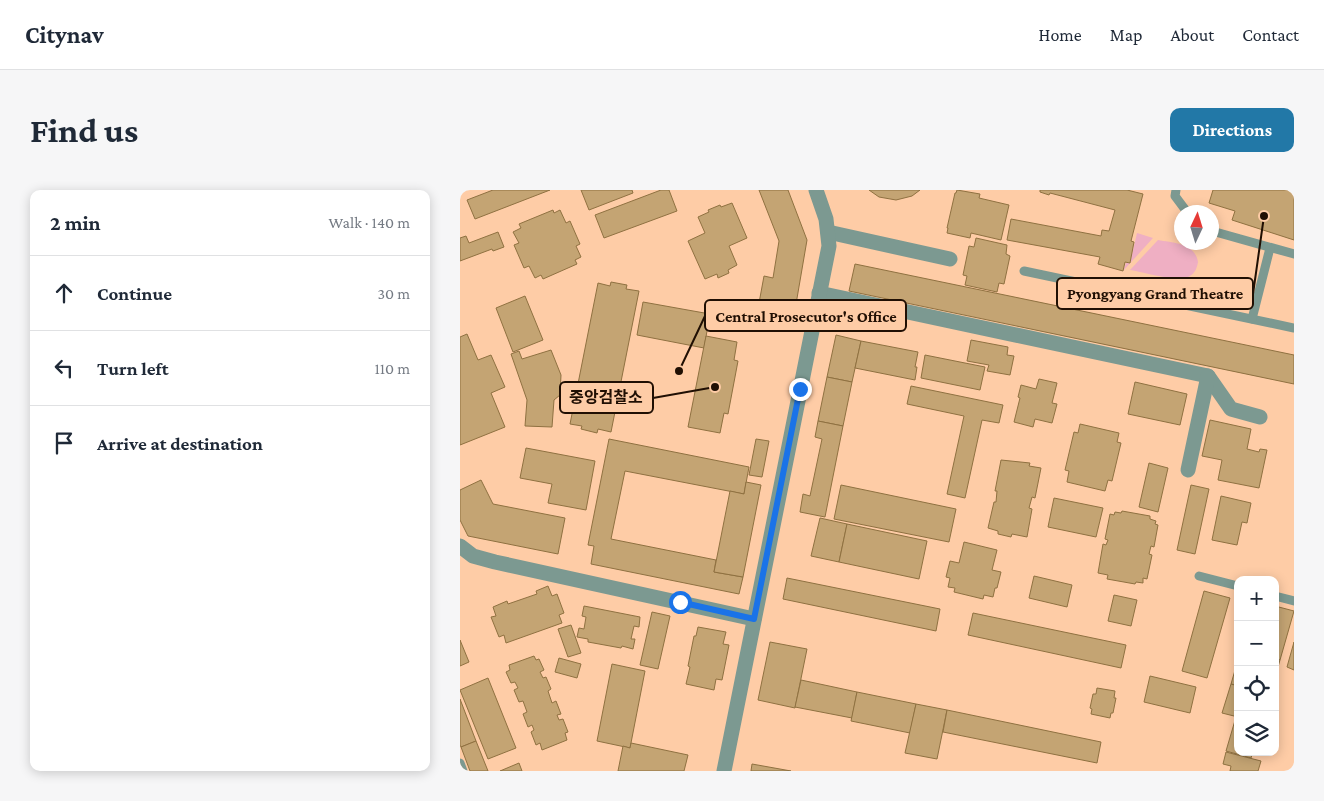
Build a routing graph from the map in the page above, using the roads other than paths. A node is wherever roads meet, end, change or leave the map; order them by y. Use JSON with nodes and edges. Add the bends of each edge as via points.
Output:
{"nodes":[{"id":1,"x":816,"y":190,"type":"edge"},
{"id":2,"x":1176,"y":190,"type":"edge"},
{"id":3,"x":1182,"y":205,"type":"edge"},
{"id":4,"x":828,"y":232,"type":"junction"},
{"id":5,"x":1219,"y":233,"type":"edge"},
{"id":6,"x":1270,"y":248,"type":"junction"},
{"id":7,"x":1294,"y":254,"type":"edge"},
{"id":8,"x":950,"y":259,"type":"dead end"},
{"id":9,"x":1024,"y":270,"type":"dead end"},
{"id":10,"x":819,"y":293,"type":"junction"},
{"id":11,"x":1252,"y":319,"type":"junction"},
{"id":12,"x":1294,"y":328,"type":"edge"},
{"id":13,"x":1208,"y":376,"type":"junction"},
{"id":14,"x":1260,"y":418,"type":"dead end"},
{"id":15,"x":1188,"y":470,"type":"dead end"},
{"id":16,"x":460,"y":546,"type":"edge"},
{"id":17,"x":1199,"y":576,"type":"dead end"},
{"id":18,"x":1234,"y":585,"type":"edge"},
{"id":19,"x":1279,"y":597,"type":"edge"},
{"id":20,"x":1294,"y":601,"type":"edge"},
{"id":21,"x":754,"y":619,"type":"junction"},
{"id":22,"x":460,"y":763,"type":"edge"},
{"id":23,"x":463,"y":771,"type":"edge"},
{"id":24,"x":724,"y":771,"type":"edge"}],
"edges":[{"from":1,"to":4,"type":"street"},
{"from":2,"to":3,"type":"lane","via":[[1175,196]]},
{"from":4,"to":8,"type":"street"},
{"from":4,"to":10,"type":"street"},
{"from":5,"to":6,"type":"lane"},
{"from":6,"to":7,"type":"lane"},
{"from":6,"to":11,"type":"lane"},
{"from":9,"to":11,"type":"lane"},
{"from":10,"to":13,"type":"street"},
{"from":10,"to":21,"type":"street"},
{"from":11,"to":12,"type":"lane"},
{"from":13,"to":14,"type":"street","via":[[1231,409]]},
{"from":13,"to":15,"type":"street"},
{"from":16,"to":21,"type":"street","via":[[473,556],[496,562]]},
{"from":17,"to":18,"type":"lane"},
{"from":19,"to":20,"type":"lane"},
{"from":21,"to":24,"type":"street"},
{"from":22,"to":23,"type":"lane"}]}
